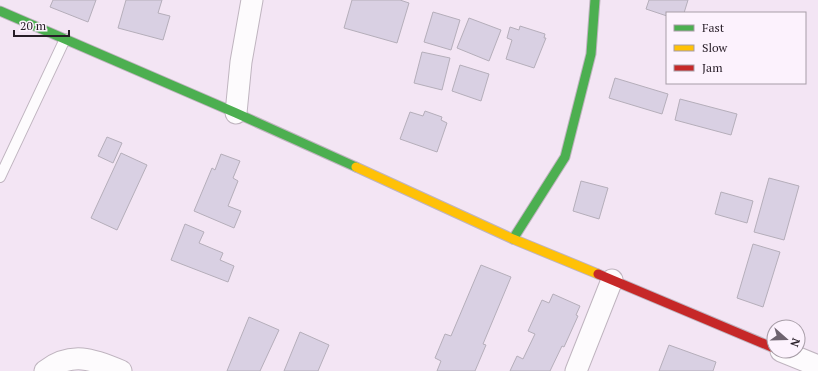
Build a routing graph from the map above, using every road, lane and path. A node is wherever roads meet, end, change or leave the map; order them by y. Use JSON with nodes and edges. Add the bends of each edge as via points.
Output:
{"nodes":[{"id":1,"x":252,"y":0,"type":"edge"},
{"id":2,"x":595,"y":0,"type":"edge"},
{"id":3,"x":0,"y":12,"type":"edge"},
{"id":4,"x":65,"y":39,"type":"junction"},
{"id":5,"x":236,"y":113,"type":"junction"},
{"id":6,"x":0,"y":177,"type":"edge"},
{"id":7,"x":513,"y":238,"type":"junction"},
{"id":8,"x":612,"y":280,"type":"junction"},
{"id":9,"x":766,"y":345,"type":"edge"},
{"id":10,"x":801,"y":359,"type":"edge"},
{"id":11,"x":818,"y":366,"type":"edge"},
{"id":12,"x":45,"y":371,"type":"edge"},
{"id":13,"x":121,"y":371,"type":"edge"},
{"id":14,"x":576,"y":371,"type":"edge"}],
"edges":[{"from":1,"to":5,"type":"street","via":[[241,62]]},
{"from":2,"to":7,"type":"street","via":[[591,54],[565,157]]},
{"from":3,"to":4,"type":"street"},
{"from":4,"to":5,"type":"street"},
{"from":4,"to":6,"type":"lane"},
{"from":5,"to":7,"type":"street"},
{"from":7,"to":8,"type":"street"},
{"from":8,"to":9,"type":"street"},
{"from":8,"to":14,"type":"street"},
{"from":10,"to":11,"type":"street"},
{"from":12,"to":13,"type":"street","via":[[68,358],[97,361]]}]}
